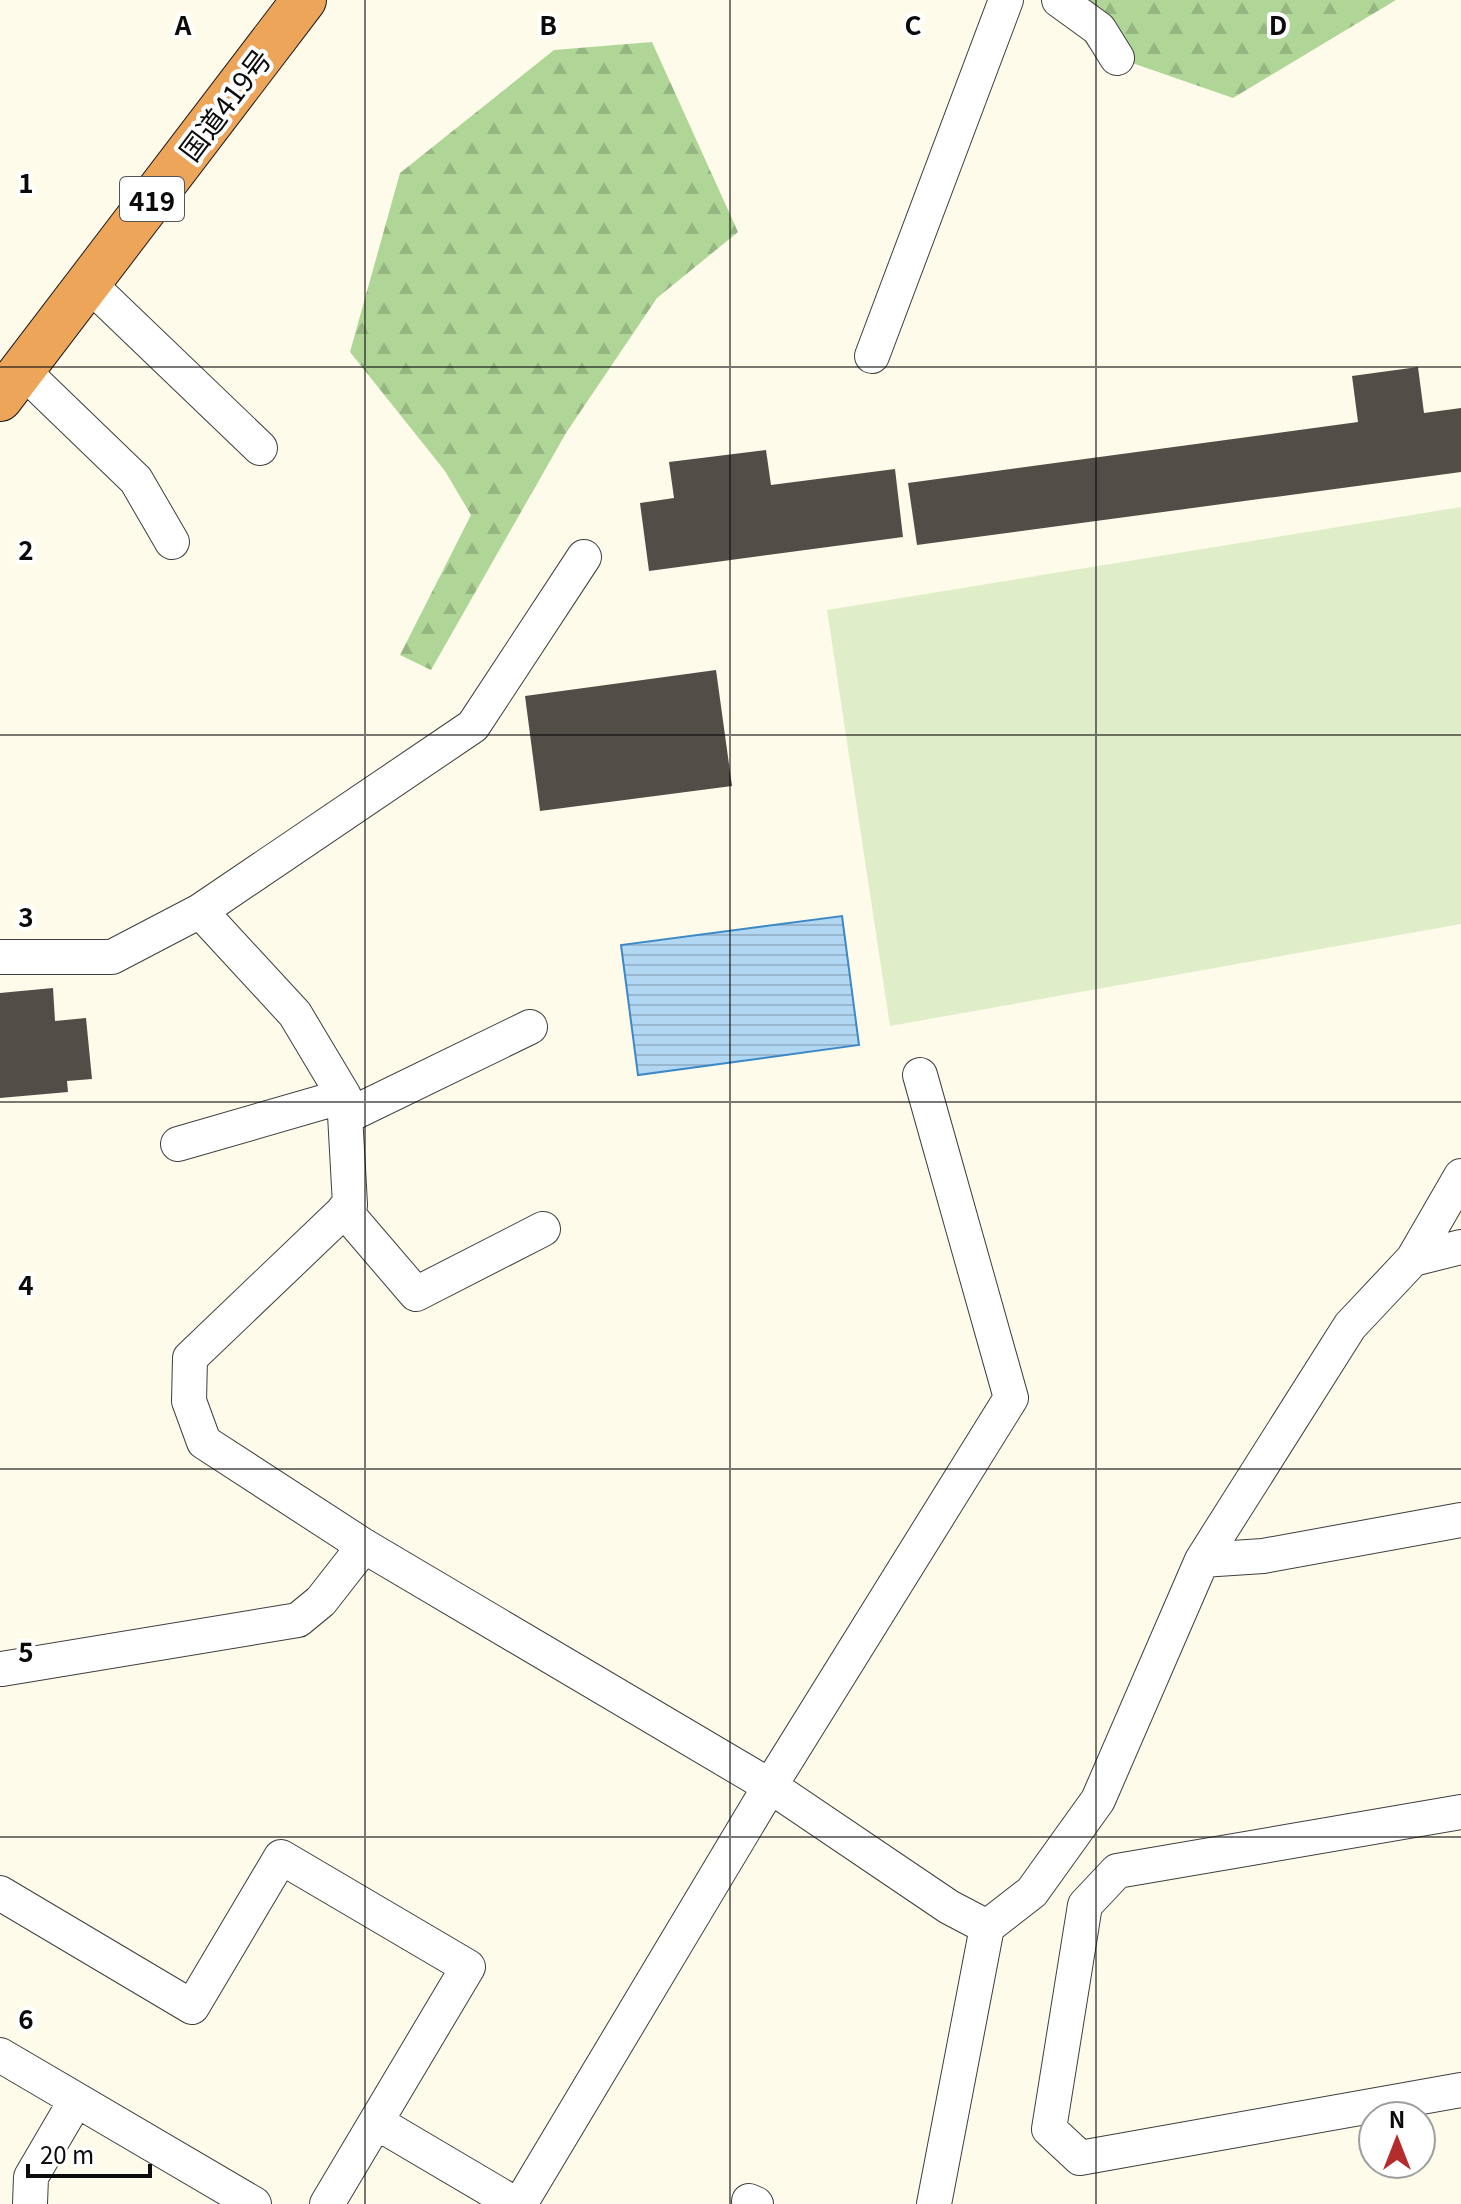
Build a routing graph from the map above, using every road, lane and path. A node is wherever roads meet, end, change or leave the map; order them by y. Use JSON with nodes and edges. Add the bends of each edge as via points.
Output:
{"nodes":[{"id":1,"x":304,"y":0,"type":"edge"},
{"id":2,"x":1006,"y":0,"type":"edge"},
{"id":3,"x":1059,"y":0,"type":"edge"},
{"id":4,"x":1117,"y":58,"type":"dead end"},
{"id":5,"x":88,"y":283,"type":"junction"},
{"id":6,"x":872,"y":356,"type":"dead end"},
{"id":7,"x":11,"y":384,"type":"edge"},
{"id":8,"x":260,"y":448,"type":"dead end"},
{"id":9,"x":172,"y":542,"type":"dead end"},
{"id":10,"x":584,"y":557,"type":"dead end"},
{"id":11,"x":200,"y":911,"type":"junction"},
{"id":12,"x":0,"y":957,"type":"edge"},
{"id":13,"x":530,"y":1027,"type":"dead end"},
{"id":14,"x":920,"y":1075,"type":"dead end"},
{"id":15,"x":345,"y":1107,"type":"junction"},
{"id":16,"x":178,"y":1144,"type":"dead end"},
{"id":17,"x":1461,"y":1176,"type":"edge"},
{"id":18,"x":344,"y":1210,"type":"junction"},
{"id":19,"x":543,"y":1229,"type":"dead end"},
{"id":20,"x":1461,"y":1247,"type":"edge"},
{"id":21,"x":1413,"y":1259,"type":"junction"},
{"id":22,"x":1461,"y":1520,"type":"edge"},
{"id":23,"x":364,"y":1546,"type":"junction"},
{"id":24,"x":1202,"y":1560,"type":"junction"},
{"id":25,"x":2,"y":1669,"type":"dead end"},
{"id":26,"x":770,"y":1786,"type":"junction"},
{"id":27,"x":1461,"y":1812,"type":"edge"},
{"id":28,"x":0,"y":1893,"type":"edge"},
{"id":29,"x":987,"y":1927,"type":"junction"},
{"id":30,"x":0,"y":2055,"type":"edge"},
{"id":31,"x":1461,"y":2090,"type":"edge"},
{"id":32,"x":76,"y":2100,"type":"junction"},
{"id":33,"x":376,"y":2122,"type":"junction"},
{"id":34,"x":30,"y":2204,"type":"edge"},
{"id":35,"x":254,"y":2204,"type":"edge"},
{"id":36,"x":327,"y":2204,"type":"edge"},
{"id":37,"x":518,"y":2204,"type":"edge"},
{"id":38,"x":934,"y":2204,"type":"edge"}],
"edges":[{"from":1,"to":5,"type":"highway","name":"国道419号","number":"419"},
{"from":2,"to":6,"type":"street"},
{"from":3,"to":4,"type":"street","via":[[1099,29]]},
{"from":5,"to":7,"type":"highway","name":"国道419号","number":"419"},
{"from":5,"to":8,"type":"street"},
{"from":7,"to":9,"type":"street","via":[[136,480]]},
{"from":10,"to":11,"type":"street","via":[[473,726]]},
{"from":11,"to":12,"type":"street","via":[[112,957]]},
{"from":11,"to":15,"type":"street","via":[[295,1014]]},
{"from":13,"to":15,"type":"street"},
{"from":14,"to":26,"type":"street","via":[[1011,1398]]},
{"from":15,"to":16,"type":"street"},
{"from":15,"to":18,"type":"street","via":[[350,1205]]},
{"from":17,"to":21,"type":"street"},
{"from":18,"to":19,"type":"street","via":[[416,1294]]},
{"from":18,"to":23,"type":"street","via":[[190,1358],[189,1401],[204,1442]]},
{"from":20,"to":21,"type":"street"},
{"from":21,"to":24,"type":"street","via":[[1350,1326]]},
{"from":22,"to":24,"type":"street","via":[[1263,1556]]},
{"from":23,"to":25,"type":"street","via":[[321,1601],[298,1620]]},
{"from":23,"to":26,"type":"street"},
{"from":24,"to":29,"type":"street","via":[[1098,1800],[1032,1892]]},
{"from":26,"to":29,"type":"street"},
{"from":26,"to":37,"type":"street"},
{"from":27,"to":31,"type":"street","via":[[1117,1871],[1085,1905],[1049,2129],[1080,2158]]},
{"from":28,"to":33,"type":"street","via":[[192,2007],[281,1857],[468,1967]]},
{"from":29,"to":38,"type":"street"},
{"from":30,"to":32,"type":"street"},
{"from":32,"to":34,"type":"street","via":[[31,2177]]},
{"from":32,"to":35,"type":"street"},
{"from":33,"to":36,"type":"street"},
{"from":33,"to":37,"type":"street"}]}
